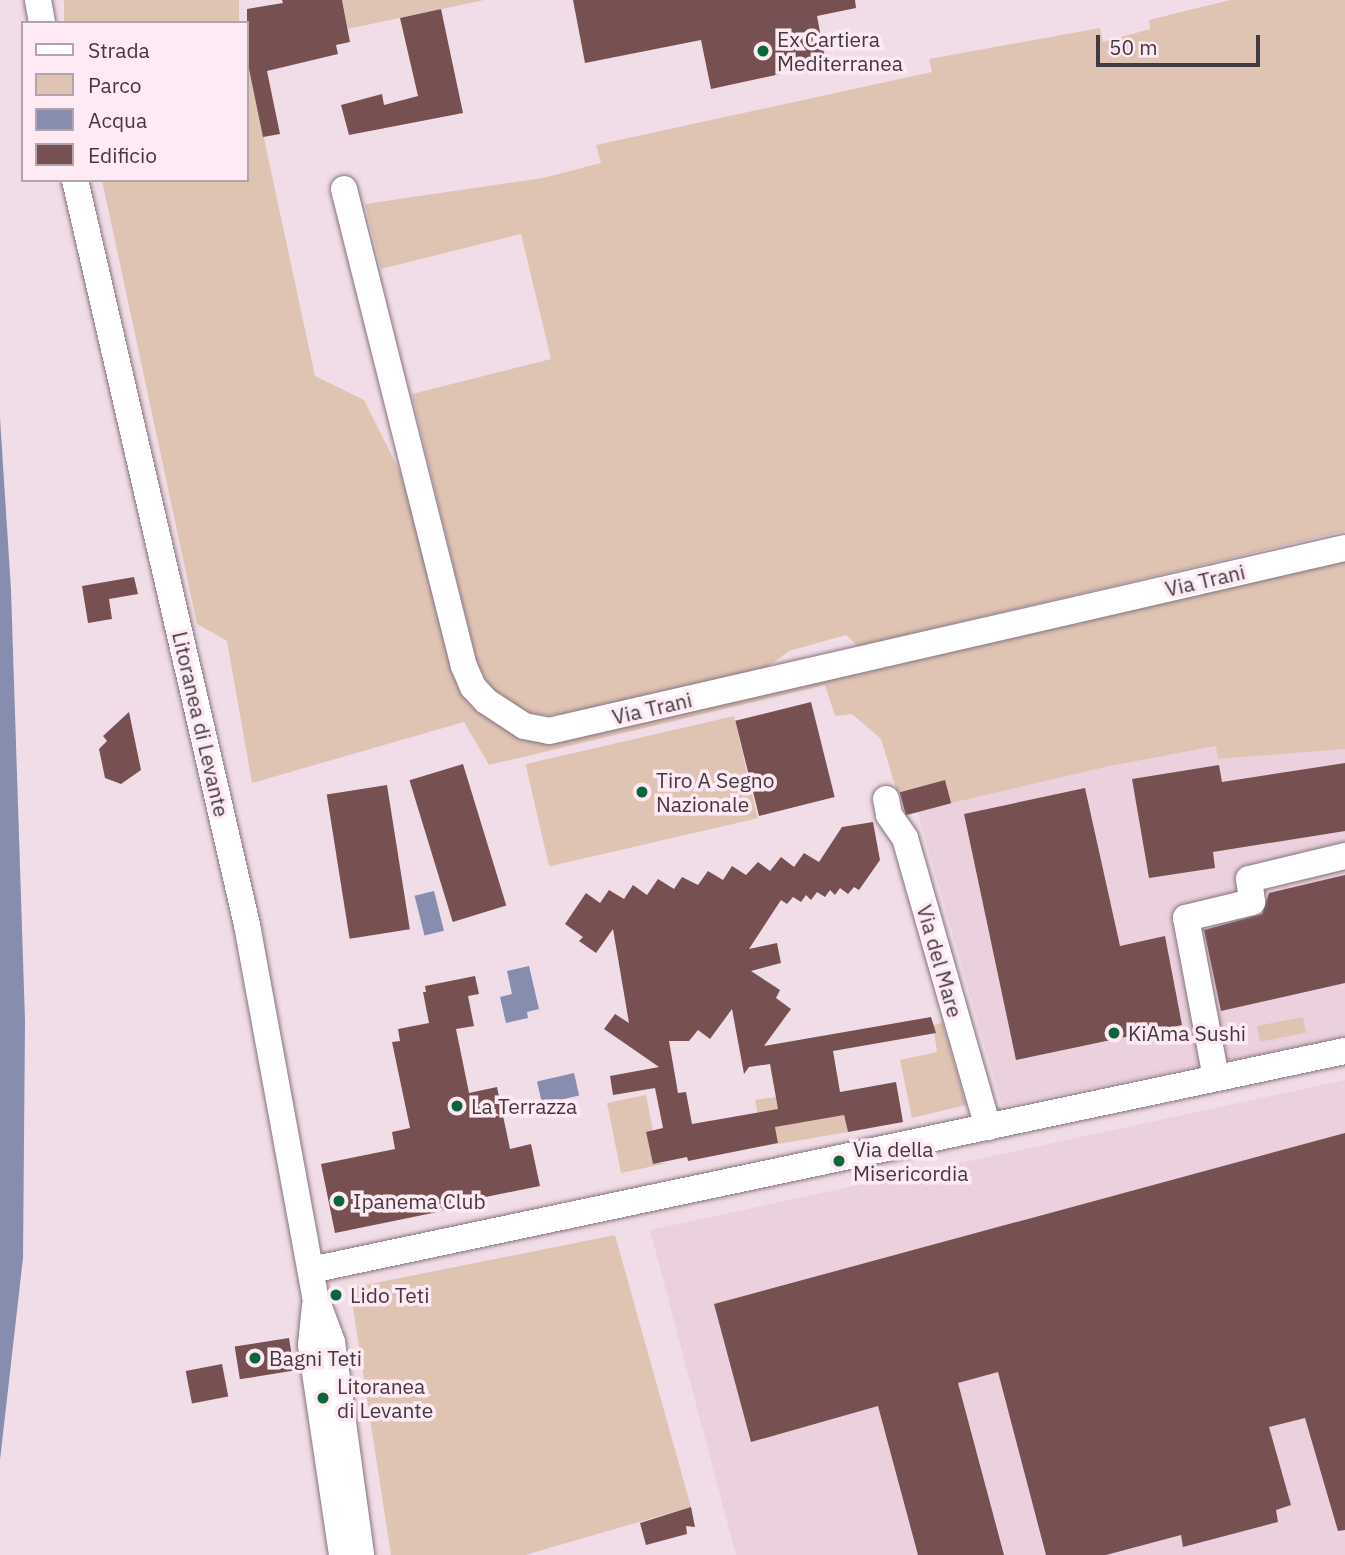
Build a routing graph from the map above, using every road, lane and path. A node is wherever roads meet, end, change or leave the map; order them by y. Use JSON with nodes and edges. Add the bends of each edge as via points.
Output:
{"nodes":[{"id":1,"x":38,"y":0,"type":"edge"},
{"id":2,"x":42,"y":21,"type":"edge"},
{"id":3,"x":75,"y":182,"type":"edge"},
{"id":4,"x":344,"y":189,"type":"dead end"},
{"id":5,"x":1345,"y":548,"type":"edge"},
{"id":6,"x":886,"y":799,"type":"dead end"},
{"id":7,"x":1345,"y":856,"type":"edge"},
{"id":8,"x":1345,"y":1051,"type":"edge"},
{"id":9,"x":1216,"y":1078,"type":"junction"},
{"id":10,"x":988,"y":1127,"type":"junction"},
{"id":11,"x":311,"y":1270,"type":"junction"},
{"id":12,"x":315,"y":1296,"type":"junction"},
{"id":13,"x":342,"y":1555,"type":"edge"},
{"id":14,"x":360,"y":1555,"type":"edge"}],
"edges":[{"from":1,"to":2,"type":"street"},
{"from":3,"to":11,"type":"street","name":"Litoranea di Levante","via":[[247,925]]},
{"from":4,"to":5,"type":"street","name":"Via Trani","via":[[464,666],[473,687],[486,701],[524,726],[549,731]]},
{"from":6,"to":10,"type":"street","name":"Via del Mare","via":[[889,815],[905,838]]},
{"from":7,"to":9,"type":"street","via":[[1249,879],[1252,902],[1186,918]]},
{"from":8,"to":9,"type":"street"},
{"from":9,"to":10,"type":"street"},
{"from":10,"to":11,"type":"street"},
{"from":11,"to":12,"type":"street","name":"Litoranea di Levante"},
{"from":12,"to":13,"type":"street","via":[[312,1345]]},
{"from":12,"to":14,"type":"street","via":[[332,1342]]}]}
